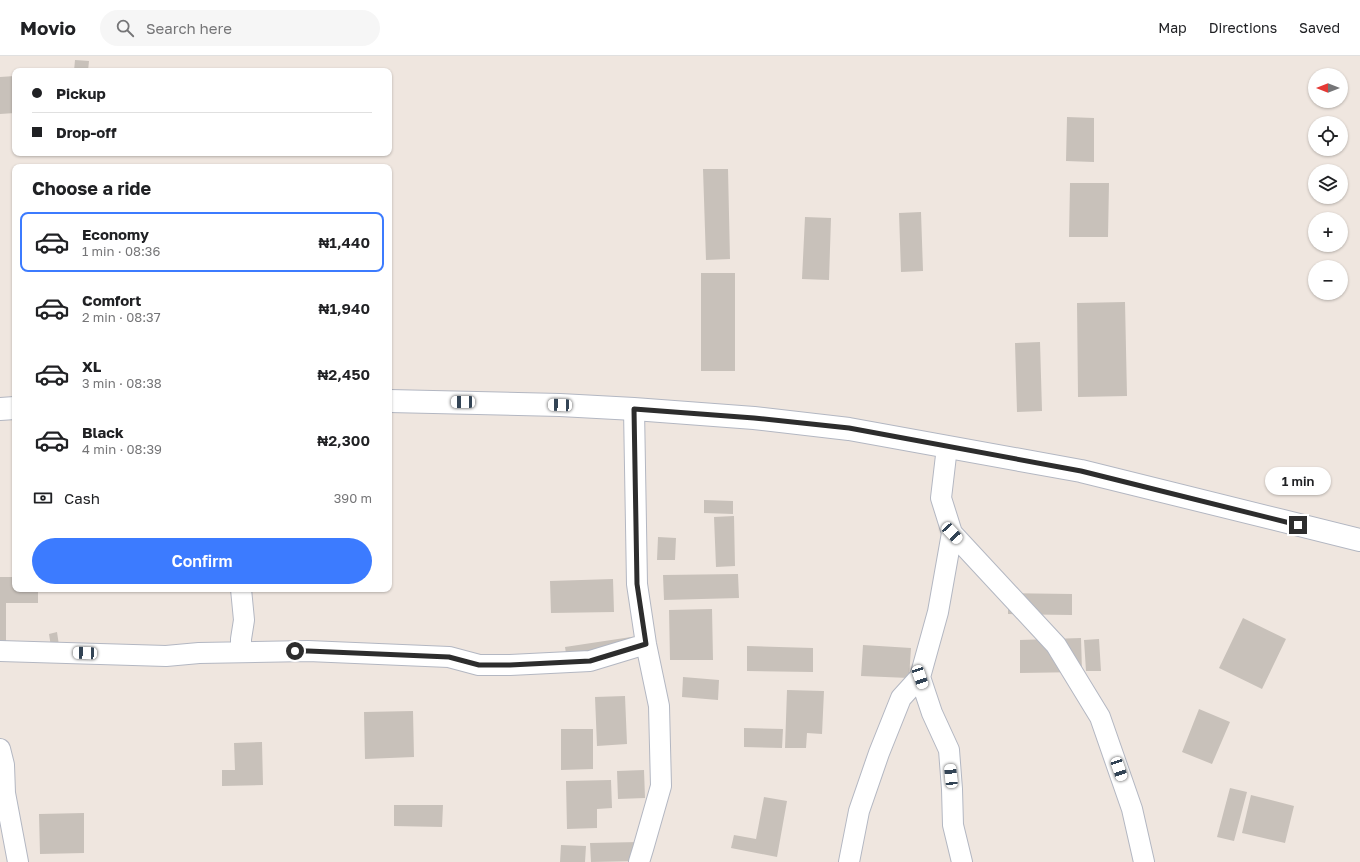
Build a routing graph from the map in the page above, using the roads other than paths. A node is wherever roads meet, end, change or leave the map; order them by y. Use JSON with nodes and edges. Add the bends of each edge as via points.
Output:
{"nodes":[{"id":1,"x":392,"y":401,"type":"edge"},
{"id":2,"x":12,"y":408,"type":"edge"},
{"id":3,"x":0,"y":409,"type":"edge"},
{"id":4,"x":634,"y":409,"type":"junction"},
{"id":5,"x":947,"y":446,"type":"junction"},
{"id":6,"x":952,"y":533,"type":"junction"},
{"id":7,"x":1360,"y":540,"type":"edge"},
{"id":8,"x":241,"y":592,"type":"edge"},
{"id":9,"x":646,"y":644,"type":"junction"},
{"id":10,"x":0,"y":651,"type":"edge"},
{"id":11,"x":240,"y":652,"type":"junction"},
{"id":12,"x":920,"y":677,"type":"junction"},
{"id":13,"x":0,"y":749,"type":"edge"},
{"id":14,"x":18,"y":862,"type":"edge"},
{"id":15,"x":639,"y":862,"type":"edge"},
{"id":16,"x":849,"y":862,"type":"edge"},
{"id":17,"x":962,"y":862,"type":"edge"},
{"id":18,"x":1144,"y":862,"type":"edge"}],
"edges":[{"from":1,"to":4,"type":"main road"},
{"from":2,"to":3,"type":"main road"},
{"from":4,"to":5,"type":"main road","via":[[849,428]]},
{"from":4,"to":9,"type":"street","via":[[637,584]]},
{"from":5,"to":6,"type":"street","via":[[941,498]]},
{"from":5,"to":7,"type":"main road","via":[[1081,471]]},
{"from":6,"to":12,"type":"street","via":[[938,612]]},
{"from":6,"to":18,"type":"street","via":[[1056,645],[1100,717],[1132,809]]},
{"from":8,"to":11,"type":"street","via":[[244,620]]},
{"from":9,"to":11,"type":"street","via":[[590,661],[510,665],[479,665],[449,657],[308,651]]},
{"from":9,"to":15,"type":"street","via":[[660,706],[661,786]]},
{"from":10,"to":11,"type":"street","via":[[166,656]]},
{"from":12,"to":16,"type":"street","via":[[901,698],[879,753],[859,811]]},
{"from":12,"to":17,"type":"street","via":[[948,750],[953,825]]},
{"from":13,"to":14,"type":"street"}]}
